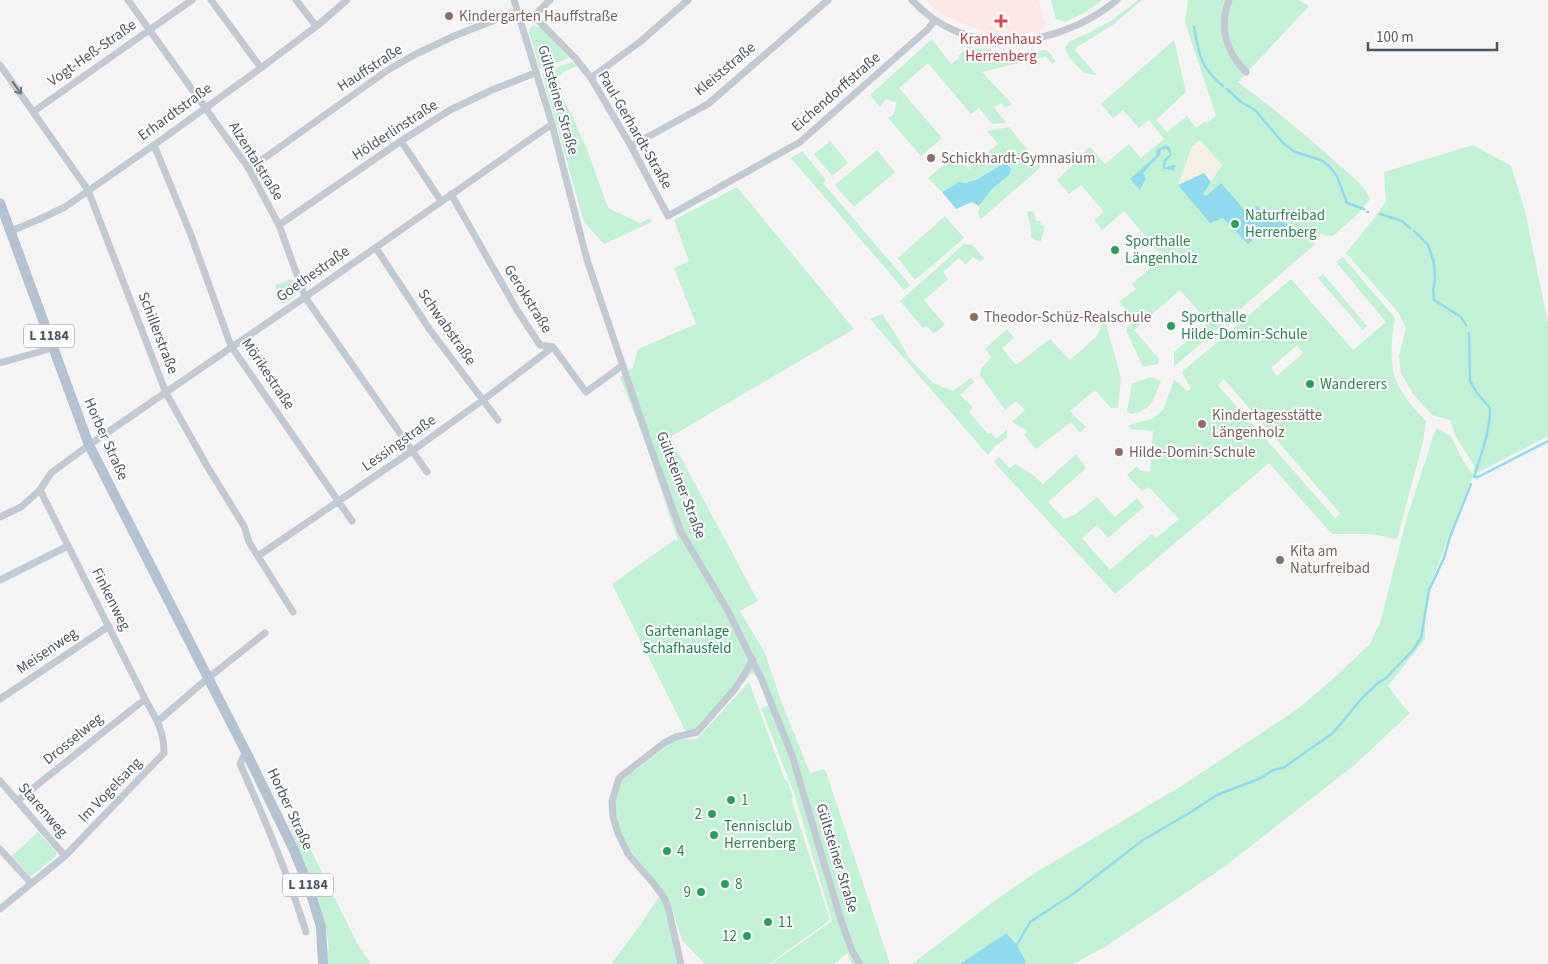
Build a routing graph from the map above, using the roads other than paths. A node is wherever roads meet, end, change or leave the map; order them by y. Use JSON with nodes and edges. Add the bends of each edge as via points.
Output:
{"nodes":[{"id":1,"x":128,"y":0,"type":"edge"},
{"id":2,"x":192,"y":0,"type":"edge"},
{"id":3,"x":211,"y":0,"type":"edge"},
{"id":4,"x":296,"y":0,"type":"edge"},
{"id":5,"x":347,"y":0,"type":"edge"},
{"id":6,"x":514,"y":0,"type":"edge"},
{"id":7,"x":550,"y":0,"type":"edge"},
{"id":8,"x":688,"y":0,"type":"edge"},
{"id":9,"x":828,"y":0,"type":"edge"},
{"id":10,"x":912,"y":0,"type":"edge"},
{"id":11,"x":1118,"y":0,"type":"edge"},
{"id":12,"x":1229,"y":0,"type":"edge"},
{"id":13,"x":519,"y":15,"type":"junction"},
{"id":14,"x":534,"y":16,"type":"junction"},
{"id":15,"x":934,"y":21,"type":"junction"},
{"id":16,"x":316,"y":26,"type":"junction"},
{"id":17,"x":149,"y":30,"type":"junction"},
{"id":18,"x":0,"y":64,"type":"edge"},
{"id":19,"x":261,"y":68,"type":"junction"},
{"id":20,"x":1246,"y":72,"type":"dead end"},
{"id":21,"x":535,"y":73,"type":"junction"},
{"id":22,"x":591,"y":78,"type":"junction"},
{"id":23,"x":204,"y":108,"type":"junction"},
{"id":24,"x":33,"y":112,"type":"junction"},
{"id":25,"x":552,"y":124,"type":"junction"},
{"id":26,"x":400,"y":141,"type":"junction"},
{"id":27,"x":154,"y":145,"type":"junction"},
{"id":28,"x":631,"y":146,"type":"junction"},
{"id":29,"x":248,"y":169,"type":"junction"},
{"id":30,"x":88,"y":190,"type":"junction"},
{"id":31,"x":451,"y":194,"type":"junction"},
{"id":32,"x":441,"y":201,"type":"junction"},
{"id":33,"x":0,"y":203,"type":"edge"},
{"id":34,"x":668,"y":216,"type":"joint"},
{"id":35,"x":279,"y":225,"type":"junction"},
{"id":36,"x":11,"y":231,"type":"junction"},
{"id":37,"x":376,"y":248,"type":"junction"},
{"id":38,"x":305,"y":297,"type":"junction"},
{"id":39,"x":231,"y":346,"type":"junction"},
{"id":40,"x":553,"y":347,"type":"junction"},
{"id":41,"x":54,"y":348,"type":"junction"},
{"id":42,"x":0,"y":363,"type":"edge"},
{"id":43,"x":623,"y":365,"type":"junction"},
{"id":44,"x":166,"y":393,"type":"junction"},
{"id":45,"x":483,"y":400,"type":"junction"},
{"id":46,"x":498,"y":420,"type":"dead end"},
{"id":47,"x":89,"y":444,"type":"junction"},
{"id":48,"x":412,"y":451,"type":"junction"},
{"id":49,"x":427,"y":472,"type":"dead end"},
{"id":50,"x":40,"y":490,"type":"junction"},
{"id":51,"x":338,"y":501,"type":"junction"},
{"id":52,"x":0,"y":517,"type":"edge"},
{"id":53,"x":352,"y":521,"type":"dead end"},
{"id":54,"x":68,"y":546,"type":"junction"},
{"id":55,"x":258,"y":556,"type":"junction"},
{"id":56,"x":0,"y":580,"type":"edge"},
{"id":57,"x":293,"y":612,"type":"dead end"},
{"id":58,"x":109,"y":626,"type":"junction"},
{"id":59,"x":265,"y":633,"type":"dead end"},
{"id":60,"x":753,"y":660,"type":"junction"},
{"id":61,"x":208,"y":678,"type":"junction"},
{"id":62,"x":0,"y":699,"type":"edge"},
{"id":63,"x":145,"y":699,"type":"junction"},
{"id":64,"x":158,"y":721,"type":"junction"},
{"id":65,"x":247,"y":754,"type":"junction"},
{"id":66,"x":0,"y":781,"type":"edge"},
{"id":67,"x":17,"y":801,"type":"junction"},
{"id":68,"x":0,"y":849,"type":"edge"},
{"id":69,"x":65,"y":856,"type":"junction"},
{"id":70,"x":31,"y":883,"type":"junction"},
{"id":71,"x":0,"y":909,"type":"edge"},
{"id":72,"x":306,"y":932,"type":"dead end"},
{"id":73,"x":323,"y":964,"type":"edge"},
{"id":74,"x":681,"y":964,"type":"edge"},
{"id":75,"x":860,"y":964,"type":"edge"}],
"edges":[{"from":1,"to":17,"type":"street","name":"Alzentalstraße"},
{"from":2,"to":17,"type":"street","name":"Vogt-Heß-Straße"},
{"from":3,"to":19,"type":"street"},
{"from":4,"to":16,"type":"street"},
{"from":5,"to":16,"type":"street","name":"Erhardtstraße"},
{"from":6,"to":13,"type":"street","name":"Gültsteiner Straße"},
{"from":7,"to":14,"type":"street"},
{"from":8,"to":22,"type":"street"},
{"from":9,"to":28,"type":"street","name":"Kleiststraße","via":[[708,104]]},
{"from":10,"to":15,"type":"street"},
{"from":11,"to":15,"type":"street","via":[[1074,27],[1032,40],[984,40]]},
{"from":12,"to":20,"type":"street","via":[[1224,13],[1225,31],[1232,55]]},
{"from":13,"to":14,"type":"street","name":"Hauffstraße"},
{"from":13,"to":21,"type":"street","name":"Gültsteiner Straße"},
{"from":13,"to":29,"type":"street","name":"Hauffstraße","via":[[454,36],[414,55]]},
{"from":14,"to":22,"type":"street","name":"Paul-Gerhardt-Straße"},
{"from":15,"to":34,"type":"street","name":"Eichendorffstraße","via":[[800,142]]},
{"from":16,"to":19,"type":"street","name":"Erhardtstraße"},
{"from":17,"to":23,"type":"street","name":"Alzentalstraße"},
{"from":17,"to":24,"type":"street","name":"Vogt-Heß-Straße"},
{"from":18,"to":24,"type":"street","name":"Schillerstraße","one_way":true},
{"from":19,"to":23,"type":"street","name":"Erhardtstraße"},
{"from":21,"to":25,"type":"street","name":"Gültsteiner Straße"},
{"from":21,"to":26,"type":"street","name":"Hölderlinstraße","via":[[450,110]]},
{"from":22,"to":28,"type":"street","name":"Paul-Gerhardt-Straße"},
{"from":23,"to":27,"type":"street","name":"Erhardtstraße"},
{"from":23,"to":29,"type":"street","name":"Alzentalstraße"},
{"from":24,"to":30,"type":"street","name":"Schillerstraße"},
{"from":25,"to":31,"type":"street","name":"Goethestraße"},
{"from":25,"to":43,"type":"street","name":"Gültsteiner Straße","via":[[587,260]]},
{"from":26,"to":32,"type":"street"},
{"from":26,"to":35,"type":"street","name":"Hölderlinstraße"},
{"from":27,"to":30,"type":"street","name":"Erhardtstraße"},
{"from":27,"to":39,"type":"street","name":"Mörikestraße"},
{"from":28,"to":34,"type":"street","name":"Paul-Gerhardt-Straße"},
{"from":29,"to":35,"type":"street","name":"Alzentalstraße"},
{"from":30,"to":36,"type":"street","name":"Erhardtstraße","via":[[58,211]]},
{"from":30,"to":44,"type":"street","name":"Schillerstraße"},
{"from":31,"to":32,"type":"street","name":"Goethestraße"},
{"from":31,"to":40,"type":"street","name":"Gerokstraße","via":[[540,345]]},
{"from":32,"to":37,"type":"street","name":"Goethestraße"},
{"from":33,"to":36,"type":"main road","name":"Horber Straße","number":"L 1184"},
{"from":35,"to":38,"type":"street","name":"Alzentalstraße"},
{"from":36,"to":41,"type":"main road","name":"Horber Straße","number":"L 1184"},
{"from":37,"to":38,"type":"street","name":"Goethestraße"},
{"from":37,"to":45,"type":"street","name":"Schwabstraße","via":[[430,330]]},
{"from":38,"to":39,"type":"street","name":"Goethestraße"},
{"from":38,"to":48,"type":"street","name":"Alzentalstraße"},
{"from":39,"to":44,"type":"street","name":"Goethestraße"},
{"from":39,"to":51,"type":"street","name":"Mörikestraße"},
{"from":40,"to":43,"type":"street","name":"Gerokstraße","via":[[586,392]]},
{"from":40,"to":45,"type":"street","name":"Lessingstraße"},
{"from":41,"to":42,"type":"street"},
{"from":41,"to":47,"type":"main road","name":"Horber Straße","number":"L 1184"},
{"from":43,"to":60,"type":"street","name":"Gültsteiner Straße","via":[[681,532]]},
{"from":44,"to":47,"type":"street","name":"Goethestraße"},
{"from":44,"to":55,"type":"street","name":"Schillerstraße","via":[[244,526]]},
{"from":45,"to":46,"type":"street","name":"Schwabstraße"},
{"from":45,"to":48,"type":"street","name":"Lessingstraße"},
{"from":47,"to":50,"type":"street","name":"Goethestraße","via":[[51,473]]},
{"from":47,"to":61,"type":"main road","name":"Horber Straße","number":"L 1184"},
{"from":48,"to":49,"type":"street","name":"Alzentalstraße"},
{"from":48,"to":51,"type":"street","name":"Lessingstraße"},
{"from":50,"to":52,"type":"street","name":"Goethestraße","via":[[21,507]]},
{"from":50,"to":54,"type":"street","name":"Finkenweg"},
{"from":51,"to":53,"type":"street","name":"Mörikestraße"},
{"from":51,"to":55,"type":"street","name":"Lessingstraße"},
{"from":54,"to":56,"type":"street"},
{"from":54,"to":58,"type":"street","name":"Finkenweg"},
{"from":55,"to":57,"type":"street","name":"Schillerstraße"},
{"from":58,"to":62,"type":"street","name":"Meisenweg"},
{"from":58,"to":63,"type":"street","name":"Finkenweg"},
{"from":59,"to":61,"type":"street"},
{"from":60,"to":74,"type":"street","via":[[735,690],[698,732],[664,743],[619,778],[612,802],[613,817],[628,854],[665,899]]},
{"from":60,"to":75,"type":"street","name":"Gültsteiner Straße","via":[[792,755],[840,917]]},
{"from":61,"to":64,"type":"street"},
{"from":61,"to":65,"type":"main road","name":"Horber Straße","number":"L 1184"},
{"from":63,"to":64,"type":"street","name":"Finkenweg"},
{"from":63,"to":67,"type":"street","name":"Drosselweg"},
{"from":64,"to":69,"type":"street","name":"Im Vogelsang","via":[[164,753]]},
{"from":65,"to":72,"type":"street","name":"Horber Straße","via":[[240,764],[276,846]]},
{"from":65,"to":73,"type":"main road","name":"Horber Straße","number":"L 1184","via":[[309,887],[321,927]]},
{"from":66,"to":67,"type":"street","name":"Starenweg"},
{"from":67,"to":69,"type":"street","name":"Starenweg"},
{"from":68,"to":70,"type":"street"},
{"from":69,"to":70,"type":"street","name":"Im Vogelsang"},
{"from":70,"to":71,"type":"street","name":"Im Vogelsang"}]}
